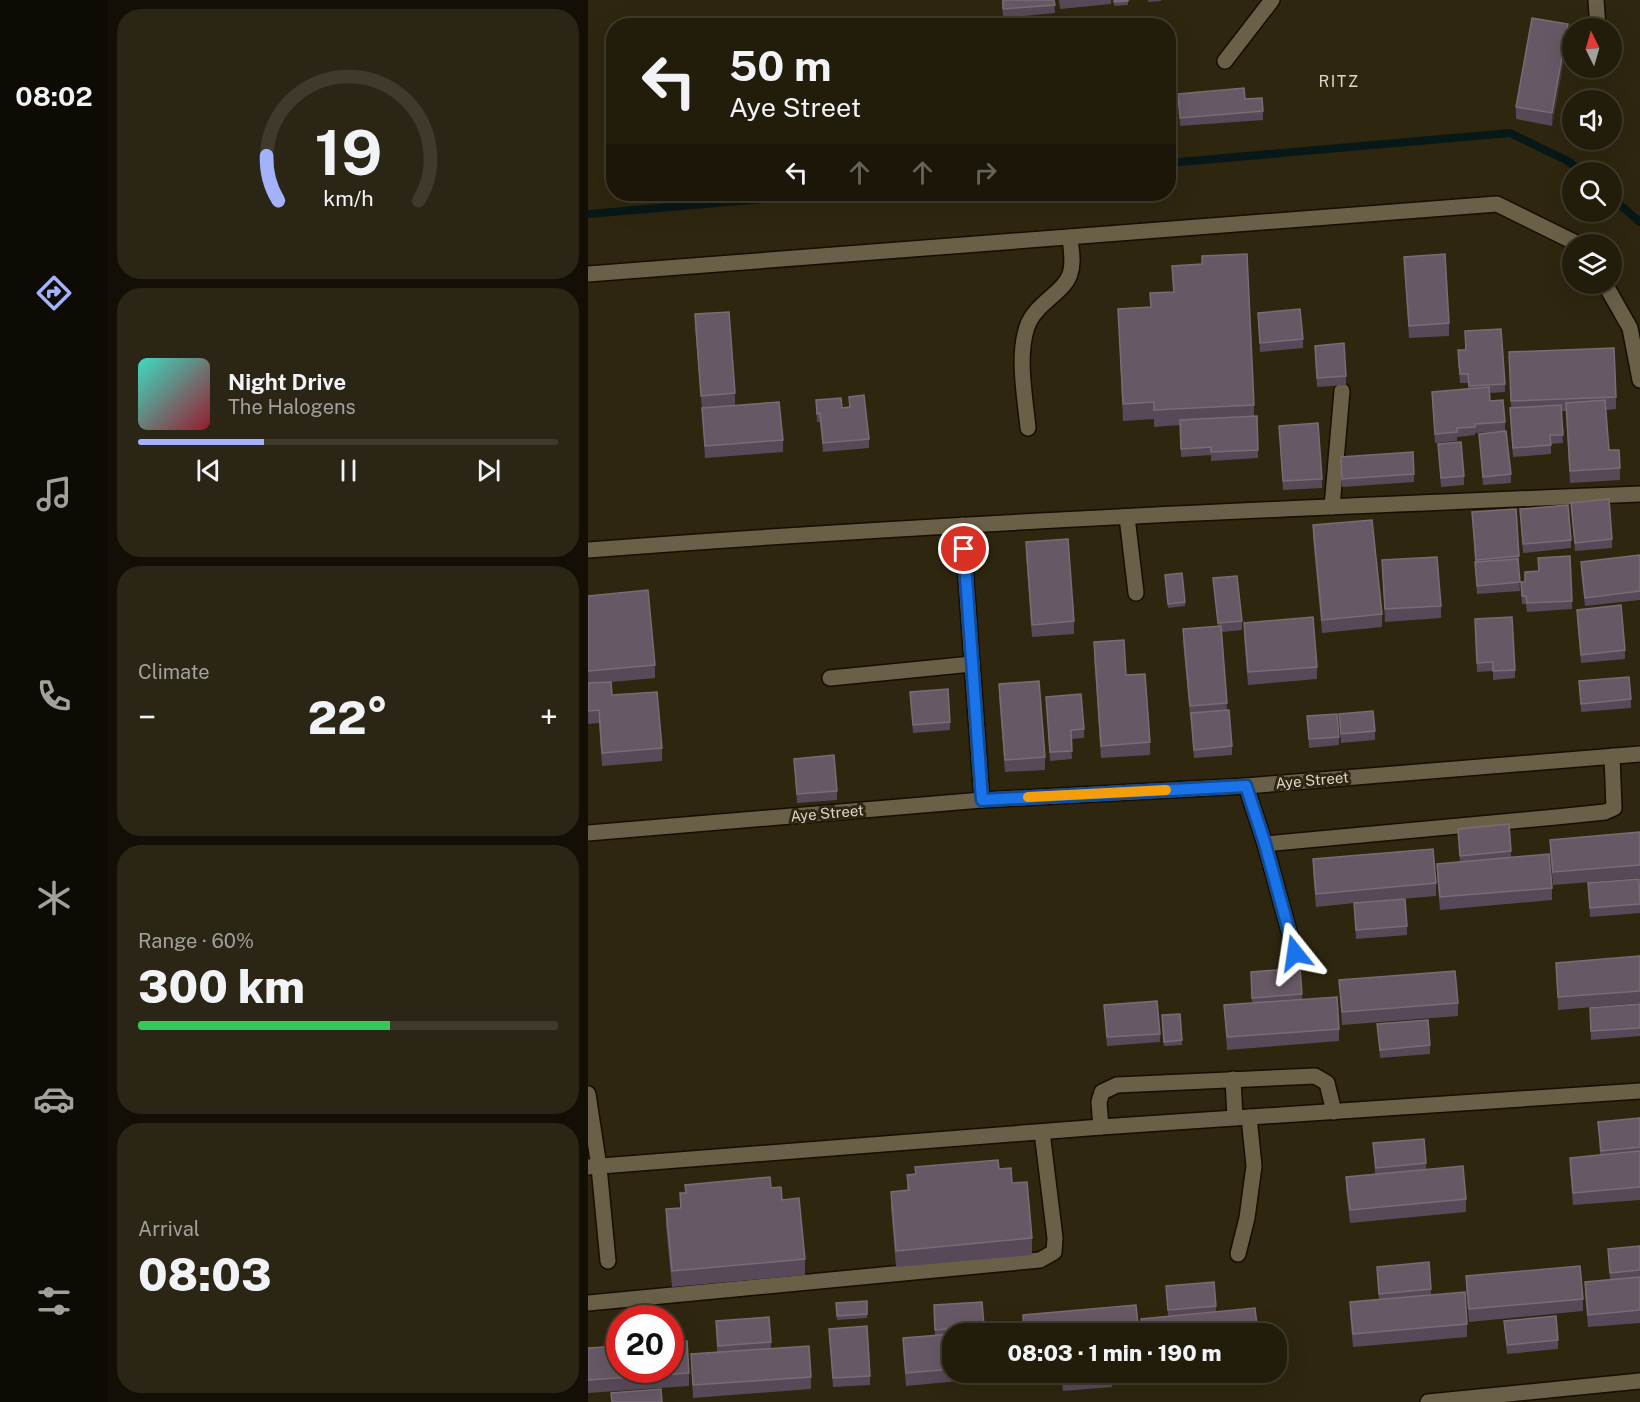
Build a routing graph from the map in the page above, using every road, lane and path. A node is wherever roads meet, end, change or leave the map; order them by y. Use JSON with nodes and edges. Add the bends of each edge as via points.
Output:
{"nodes":[{"id":1,"x":1272,"y":0,"type":"edge"},
{"id":2,"x":1596,"y":0,"type":"edge"},
{"id":3,"x":1597,"y":18,"type":"edge"},
{"id":4,"x":1225,"y":61,"type":"dead end"},
{"id":5,"x":1562,"y":236,"type":"edge"},
{"id":6,"x":1070,"y":237,"type":"junction"},
{"id":7,"x":588,"y":274,"type":"edge"},
{"id":8,"x":1612,"y":294,"type":"edge"},
{"id":9,"x":1635,"y":328,"type":"edge"},
{"id":10,"x":1640,"y":380,"type":"edge"},
{"id":11,"x":1342,"y":391,"type":"dead end"},
{"id":12,"x":1028,"y":428,"type":"dead end"},
{"id":13,"x":1640,"y":494,"type":"edge"},
{"id":14,"x":1332,"y":507,"type":"junction"},
{"id":15,"x":1127,"y":517,"type":"junction"},
{"id":16,"x":962,"y":525,"type":"junction"},
{"id":17,"x":588,"y":550,"type":"edge"},
{"id":18,"x":1136,"y":593,"type":"dead end"},
{"id":19,"x":972,"y":664,"type":"junction"},
{"id":20,"x":830,"y":678,"type":"dead end"},
{"id":21,"x":1640,"y":754,"type":"edge"},
{"id":22,"x":1612,"y":756,"type":"junction"},
{"id":23,"x":1246,"y":786,"type":"junction"},
{"id":24,"x":982,"y":800,"type":"junction"},
{"id":25,"x":588,"y":833,"type":"edge"},
{"id":26,"x":1265,"y":844,"type":"junction"},
{"id":27,"x":1295,"y":953,"type":"dead end"},
{"id":28,"x":1233,"y":1079,"type":"junction"},
{"id":29,"x":1640,"y":1091,"type":"edge"},
{"id":30,"x":588,"y":1094,"type":"edge"},
{"id":31,"x":1334,"y":1112,"type":"junction"},
{"id":32,"x":1242,"y":1117,"type":"junction"},
{"id":33,"x":1101,"y":1127,"type":"junction"},
{"id":34,"x":1042,"y":1132,"type":"junction"},
{"id":35,"x":594,"y":1167,"type":"edge"},
{"id":36,"x":1238,"y":1254,"type":"dead end"},
{"id":37,"x":608,"y":1261,"type":"dead end"},
{"id":38,"x":588,"y":1303,"type":"edge"},
{"id":39,"x":1640,"y":1381,"type":"edge"},
{"id":40,"x":1428,"y":1402,"type":"edge"}],
"edges":[{"from":1,"to":4,"type":"street"},
{"from":2,"to":3,"type":"street"},
{"from":5,"to":6,"type":"street","via":[[1497,204]]},
{"from":6,"to":7,"type":"street"},
{"from":6,"to":12,"type":"street","via":[[1070,276],[1035,311],[1023,339]]},
{"from":8,"to":9,"type":"street"},
{"from":9,"to":10,"type":"street"},
{"from":11,"to":14,"type":"street"},
{"from":13,"to":14,"type":"street"},
{"from":14,"to":15,"type":"street"},
{"from":15,"to":16,"type":"street"},
{"from":15,"to":18,"type":"street"},
{"from":16,"to":17,"type":"street"},
{"from":16,"to":19,"type":"street"},
{"from":19,"to":20,"type":"street"},
{"from":19,"to":24,"type":"street"},
{"from":21,"to":22,"type":"street","name":"Aye Street"},
{"from":22,"to":23,"type":"street","name":"Aye Street"},
{"from":22,"to":26,"type":"street","via":[[1614,808],[1605,812]]},
{"from":23,"to":24,"type":"street","name":"Aye Street"},
{"from":23,"to":26,"type":"street"},
{"from":24,"to":25,"type":"street","name":"Aye Street"},
{"from":26,"to":27,"type":"street"},
{"from":28,"to":31,"type":"street","via":[[1315,1076],[1328,1083]]},
{"from":28,"to":32,"type":"street"},
{"from":28,"to":33,"type":"street","via":[[1117,1085],[1102,1092]]},
{"from":29,"to":31,"type":"street"},
{"from":30,"to":35,"type":"street"},
{"from":31,"to":32,"type":"street"},
{"from":32,"to":33,"type":"street"},
{"from":32,"to":36,"type":"street","via":[[1254,1166]]},
{"from":33,"to":34,"type":"street"},
{"from":34,"to":35,"type":"street"},
{"from":34,"to":38,"type":"street","via":[[1056,1238],[1054,1252],[1040,1260]]},
{"from":35,"to":37,"type":"street"},
{"from":39,"to":40,"type":"street"}]}
